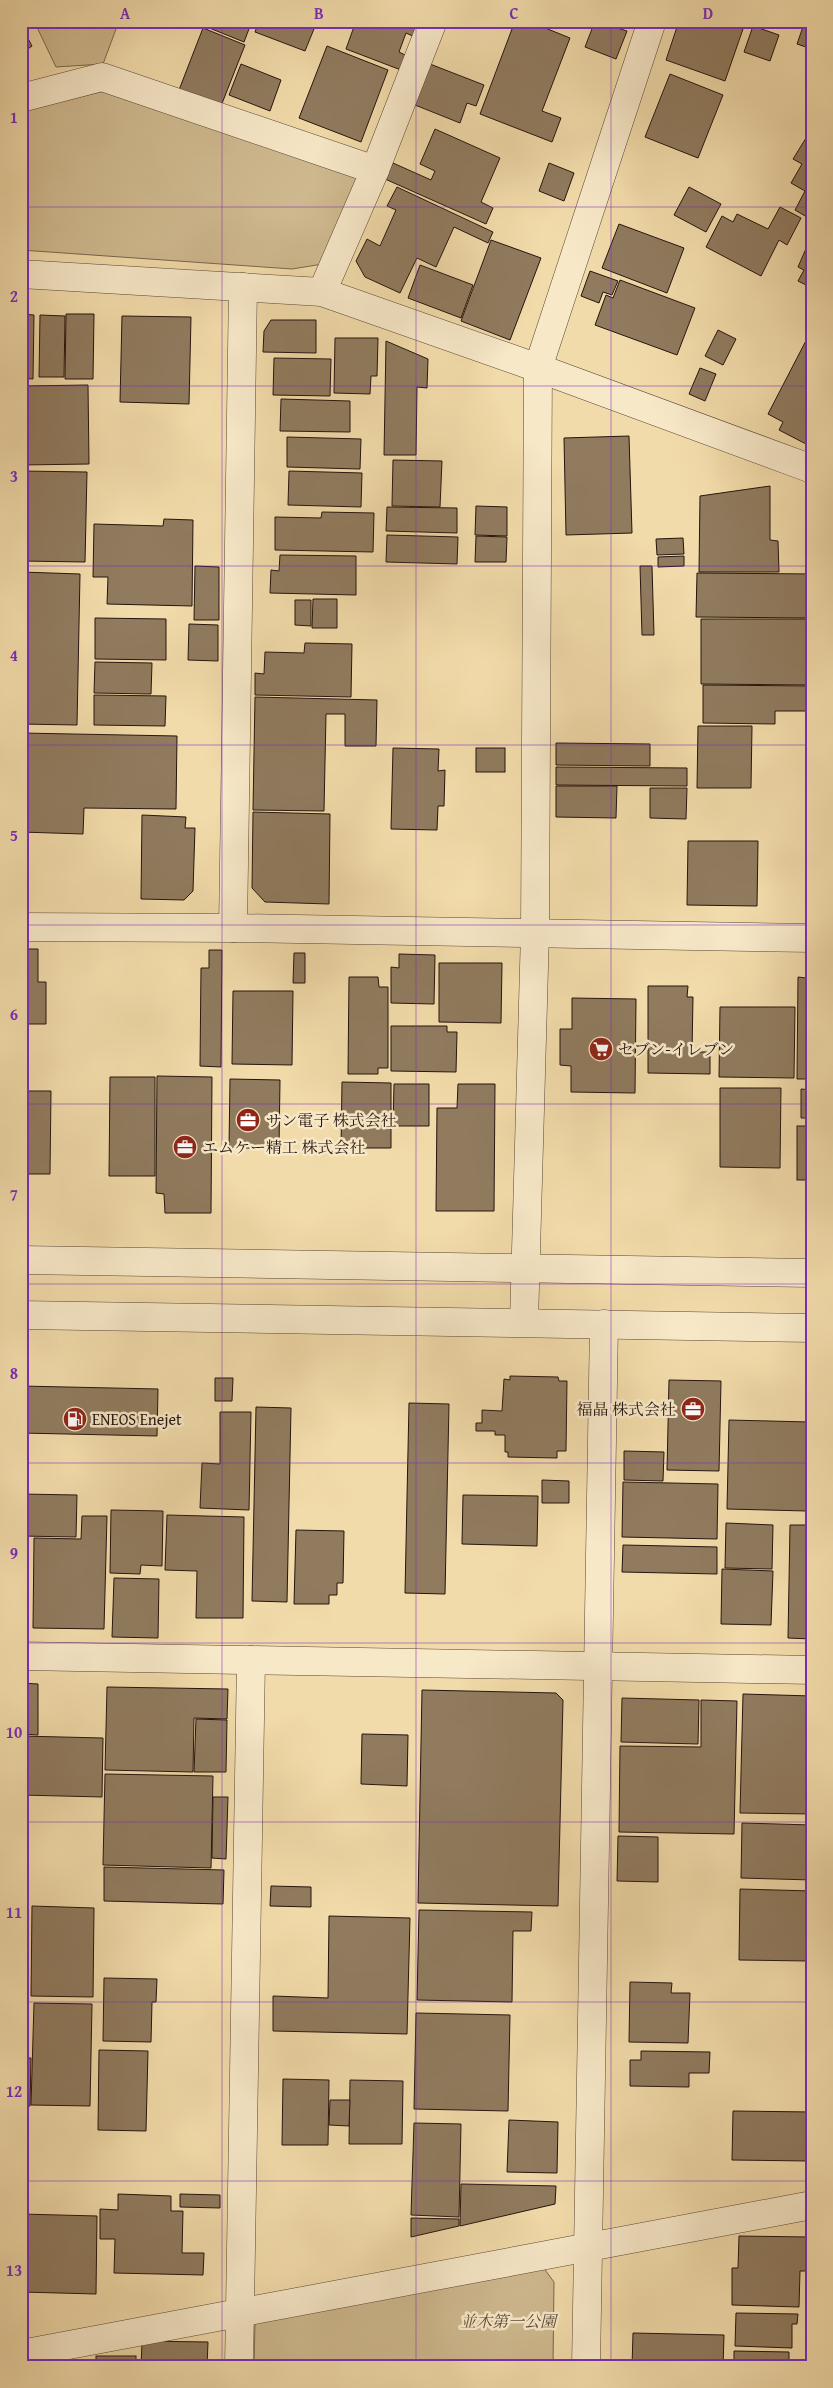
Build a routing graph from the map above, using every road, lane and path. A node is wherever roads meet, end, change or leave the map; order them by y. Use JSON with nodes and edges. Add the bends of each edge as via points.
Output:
{"nodes":[{"id":1,"x":433,"y":21,"type":"edge"},
{"id":2,"x":652,"y":21,"type":"edge"},
{"id":3,"x":21,"y":98,"type":"edge"},
{"id":4,"x":375,"y":170,"type":"junction"},
{"id":5,"x":21,"y":274,"type":"edge"},
{"id":6,"x":243,"y":287,"type":"junction"},
{"id":7,"x":322,"y":292,"type":"junction"},
{"id":8,"x":538,"y":368,"type":"junction"},
{"id":9,"x":812,"y":469,"type":"edge"},
{"id":10,"x":21,"y":927,"type":"edge"},
{"id":11,"x":233,"y":928,"type":"junction"},
{"id":12,"x":535,"y":932,"type":"junction"},
{"id":13,"x":812,"y":938,"type":"edge"},
{"id":14,"x":21,"y":1260,"type":"edge"},
{"id":15,"x":524,"y":1269,"type":"junction"},
{"id":16,"x":812,"y":1273,"type":"edge"},
{"id":17,"x":21,"y":1315,"type":"edge"},
{"id":18,"x":524,"y":1322,"type":"junction"},
{"id":19,"x":604,"y":1324,"type":"junction"},
{"id":20,"x":812,"y":1328,"type":"edge"},
{"id":21,"x":21,"y":1656,"type":"edge"},
{"id":22,"x":252,"y":1660,"type":"junction"},
{"id":23,"x":598,"y":1666,"type":"junction"},
{"id":24,"x":812,"y":1670,"type":"edge"},
{"id":25,"x":812,"y":2205,"type":"edge"},
{"id":26,"x":588,"y":2247,"type":"junction"},
{"id":27,"x":240,"y":2313,"type":"junction"},
{"id":28,"x":21,"y":2354,"type":"edge"},
{"id":29,"x":239,"y":2367,"type":"edge"},
{"id":30,"x":586,"y":2367,"type":"edge"}],
"edges":[{"from":1,"to":4,"type":"street"},
{"from":2,"to":8,"type":"street"},
{"from":3,"to":4,"type":"street","via":[[102,77]]},
{"from":4,"to":7,"type":"street"},
{"from":5,"to":6,"type":"street"},
{"from":6,"to":7,"type":"street"},
{"from":6,"to":11,"type":"street"},
{"from":7,"to":8,"type":"street"},
{"from":8,"to":9,"type":"street"},
{"from":8,"to":12,"type":"street"},
{"from":10,"to":11,"type":"street"},
{"from":11,"to":12,"type":"street"},
{"from":12,"to":13,"type":"street"},
{"from":12,"to":15,"type":"street"},
{"from":14,"to":15,"type":"street"},
{"from":15,"to":16,"type":"street"},
{"from":15,"to":18,"type":"street"},
{"from":17,"to":18,"type":"street"},
{"from":18,"to":19,"type":"street"},
{"from":19,"to":20,"type":"street"},
{"from":19,"to":23,"type":"street"},
{"from":21,"to":22,"type":"street"},
{"from":22,"to":23,"type":"street"},
{"from":22,"to":27,"type":"street"},
{"from":23,"to":24,"type":"street"},
{"from":23,"to":26,"type":"street"},
{"from":25,"to":26,"type":"street"},
{"from":26,"to":27,"type":"street"},
{"from":26,"to":30,"type":"street"},
{"from":27,"to":28,"type":"street"},
{"from":27,"to":29,"type":"street"}]}
